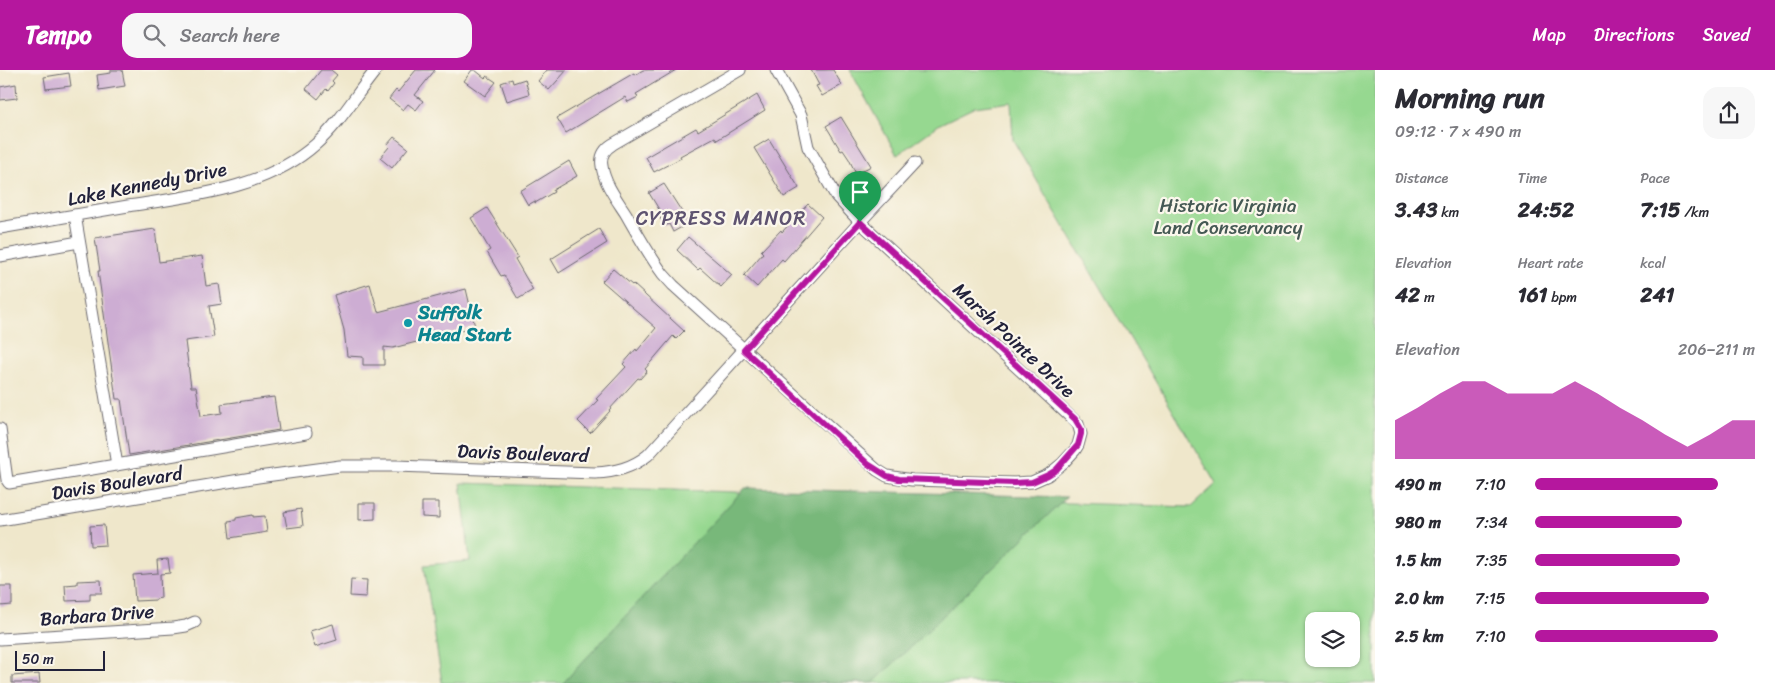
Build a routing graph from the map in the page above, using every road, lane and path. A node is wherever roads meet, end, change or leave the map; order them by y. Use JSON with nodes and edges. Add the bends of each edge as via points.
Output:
{"nodes":[{"id":1,"x":376,"y":70,"type":"edge"},
{"id":2,"x":740,"y":70,"type":"edge"},
{"id":3,"x":776,"y":70,"type":"edge"},
{"id":4,"x":915,"y":163,"type":"dead end"},
{"id":5,"x":74,"y":215,"type":"junction"},
{"id":6,"x":860,"y":222,"type":"junction"},
{"id":7,"x":0,"y":228,"type":"edge"},
{"id":8,"x":79,"y":242,"type":"junction"},
{"id":9,"x":0,"y":256,"type":"edge"},
{"id":10,"x":744,"y":350,"type":"junction"},
{"id":11,"x":0,"y":430,"type":"edge"},
{"id":12,"x":306,"y":433,"type":"dead end"},
{"id":13,"x":117,"y":465,"type":"junction"},
{"id":14,"x":0,"y":520,"type":"edge"},
{"id":15,"x":195,"y":622,"type":"dead end"},
{"id":16,"x":0,"y":639,"type":"edge"}],
"edges":[{"from":1,"to":5,"type":"street","name":"Lake Kennedy Drive","via":[[316,144],[263,177],[214,192]]},
{"from":2,"to":10,"type":"street","via":[[605,149],[601,164],[612,191],[663,274]]},
{"from":3,"to":6,"type":"street","via":[[801,115],[808,146],[838,200]]},
{"from":4,"to":6,"type":"street","name":"Davis Boulevard"},
{"from":5,"to":7,"type":"street","name":"Lake Kennedy Drive"},
{"from":5,"to":8,"type":"street"},
{"from":6,"to":10,"type":"street","name":"Davis Boulevard"},
{"from":6,"to":10,"type":"street","name":"Marsh Pointe Drive","via":[[1075,419],[1081,434],[1078,445],[1069,456],[1048,475],[1023,483],[912,480],[887,476],[868,464]]},
{"from":8,"to":9,"type":"street"},
{"from":8,"to":13,"type":"street"},
{"from":10,"to":14,"type":"street","name":"Davis Boulevard","via":[[648,455],[629,468],[618,471],[340,466]]},
{"from":11,"to":13,"type":"street","via":[[9,483]]},
{"from":12,"to":13,"type":"street"},
{"from":15,"to":16,"type":"street","name":"Barbara Drive","via":[[173,628]]}]}
